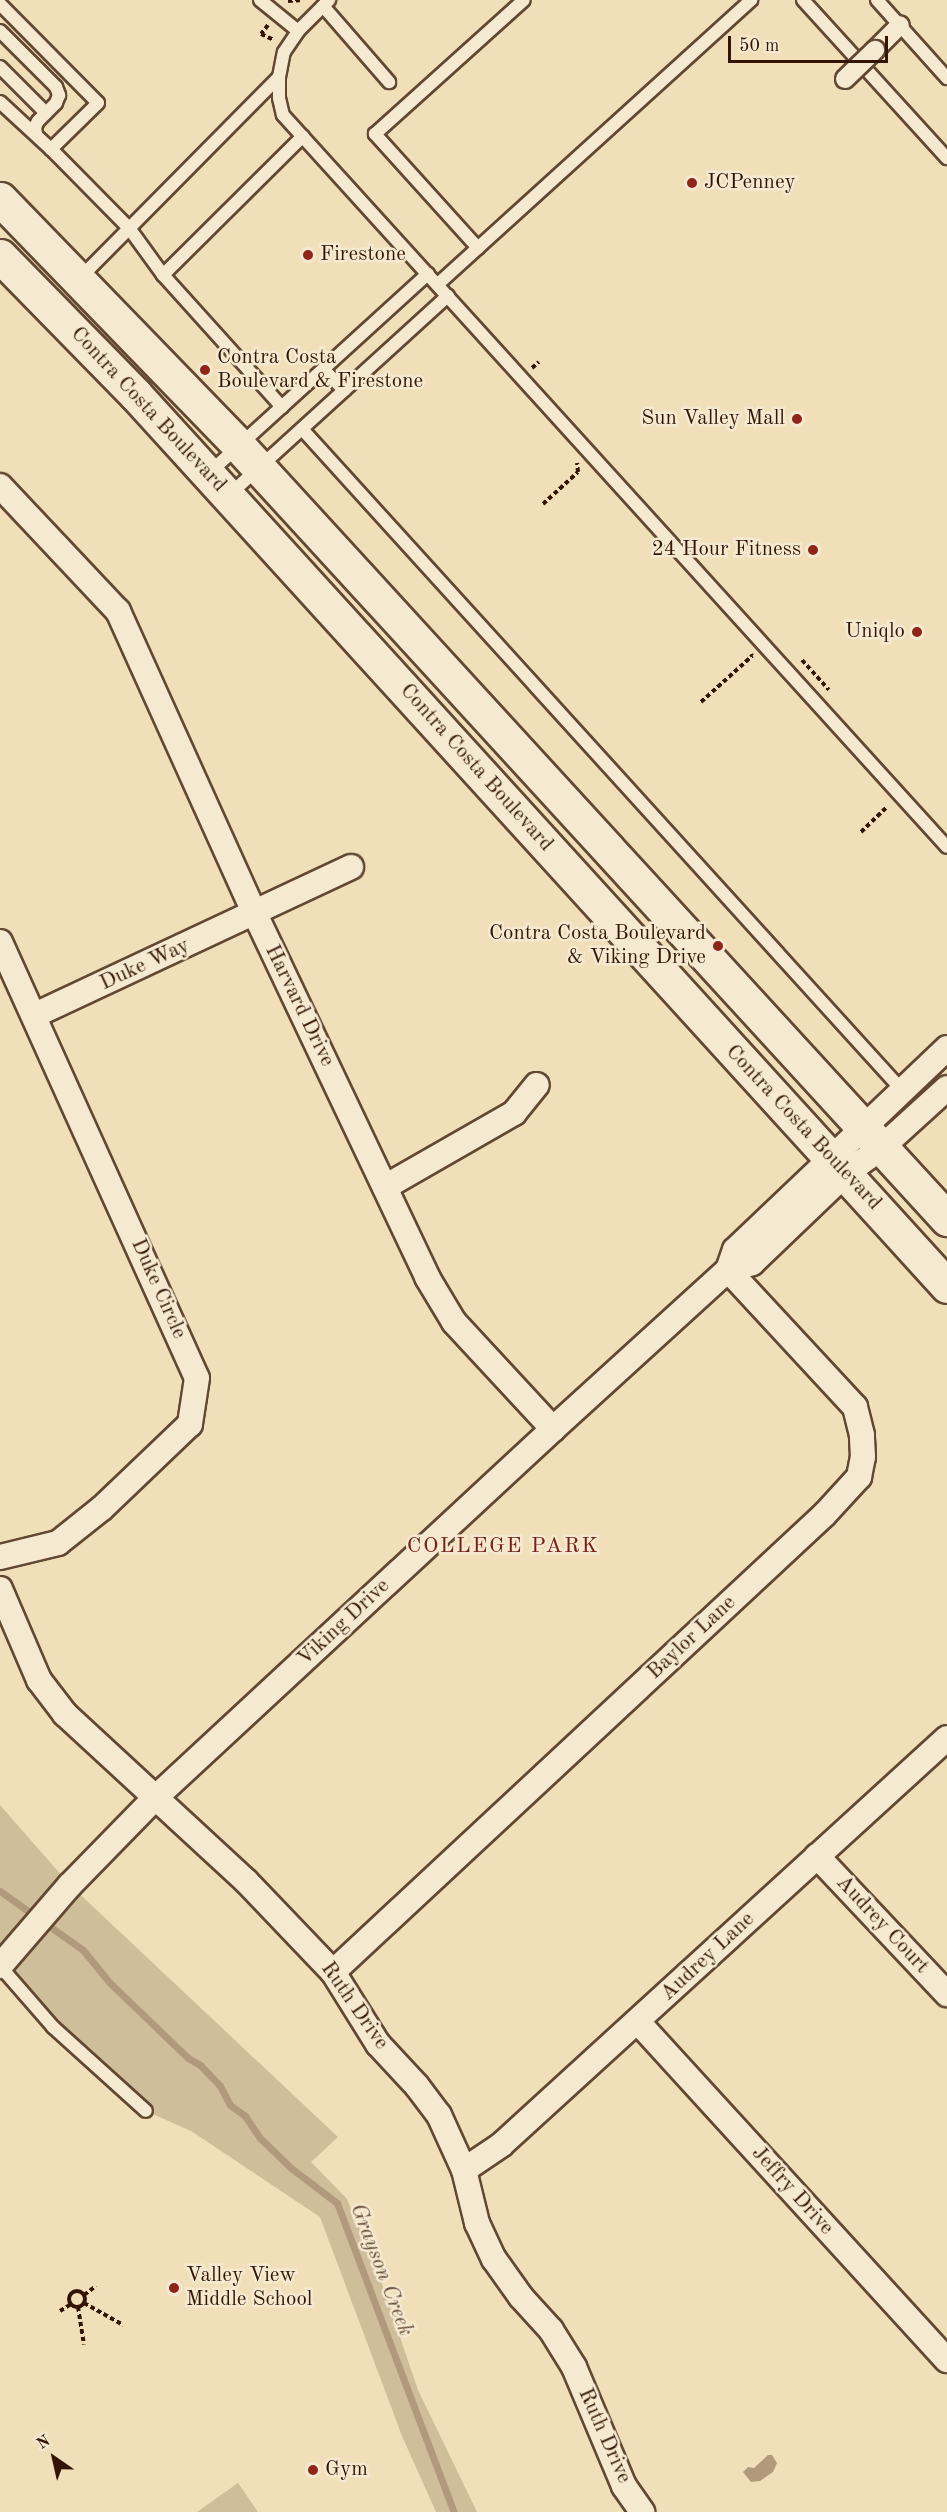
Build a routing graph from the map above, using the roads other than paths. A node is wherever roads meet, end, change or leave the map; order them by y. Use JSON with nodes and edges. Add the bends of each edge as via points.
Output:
{"nodes":[{"id":1,"x":260,"y":0,"type":"edge"},
{"id":2,"x":524,"y":0,"type":"edge"},
{"id":3,"x":802,"y":0,"type":"edge"},
{"id":4,"x":878,"y":0,"type":"edge"},
{"id":5,"x":748,"y":1,"type":"edge"},
{"id":6,"x":326,"y":3,"type":"edge"},
{"id":7,"x":0,"y":4,"type":"edge"},
{"id":8,"x":900,"y":25,"type":"junction"},
{"id":9,"x":0,"y":31,"type":"edge"},
{"id":10,"x":298,"y":31,"type":"junction"},
{"id":11,"x":0,"y":67,"type":"edge"},
{"id":12,"x":279,"y":77,"type":"junction"},
{"id":13,"x":947,"y":78,"type":"edge"},
{"id":14,"x":845,"y":79,"type":"dead end"},
{"id":15,"x":389,"y":82,"type":"dead end"},
{"id":16,"x":0,"y":102,"type":"edge"},
{"id":17,"x":46,"y":113,"type":"junction"},
{"id":18,"x":36,"y":134,"type":"junction"},
{"id":19,"x":303,"y":136,"type":"junction"},
{"id":20,"x":51,"y":149,"type":"junction"},
{"id":21,"x":947,"y":158,"type":"edge"},
{"id":22,"x":0,"y":199,"type":"edge"},
{"id":23,"x":129,"y":228,"type":"junction"},
{"id":24,"x":478,"y":248,"type":"junction"},
{"id":25,"x":0,"y":256,"type":"edge"},
{"id":26,"x":428,"y":274,"type":"junction"},
{"id":27,"x":163,"y":275,"type":"junction"},
{"id":28,"x":79,"y":279,"type":"junction"},
{"id":29,"x":438,"y":284,"type":"junction"},
{"id":30,"x":448,"y":296,"type":"junction"},
{"id":31,"x":323,"y":369,"type":"junction"},
{"id":32,"x":344,"y":390,"type":"junction"},
{"id":33,"x":282,"y":407,"type":"junction"},
{"id":34,"x":302,"y":429,"type":"junction"},
{"id":35,"x":248,"y":456,"type":"junction"},
{"id":36,"x":218,"y":484,"type":"junction"},
{"id":37,"x":0,"y":486,"type":"edge"},
{"id":38,"x":947,"y":847,"type":"edge"},
{"id":39,"x":351,"y":867,"type":"dead end"},
{"id":40,"x":255,"y":914,"type":"junction"},
{"id":41,"x":0,"y":942,"type":"edge"},
{"id":42,"x":35,"y":1015,"type":"junction"},
{"id":43,"x":947,"y":1048,"type":"edge"},
{"id":44,"x":537,"y":1085,"type":"dead end"},
{"id":45,"x":947,"y":1088,"type":"edge"},
{"id":46,"x":901,"y":1089,"type":"junction"},
{"id":47,"x":872,"y":1137,"type":"junction"},
{"id":48,"x":838,"y":1167,"type":"junction"},
{"id":49,"x":385,"y":1187,"type":"junction"},
{"id":50,"x":947,"y":1219,"type":"edge"},
{"id":51,"x":728,"y":1270,"type":"junction"},
{"id":52,"x":947,"y":1286,"type":"edge"},
{"id":53,"x":553,"y":1429,"type":"junction"},
{"id":54,"x":0,"y":1557,"type":"edge"},
{"id":55,"x":0,"y":1589,"type":"edge"},
{"id":56,"x":947,"y":1738,"type":"edge"},
{"id":57,"x":155,"y":1798,"type":"junction"},
{"id":58,"x":818,"y":1856,"type":"junction"},
{"id":59,"x":2,"y":1964,"type":"edge"},
{"id":60,"x":333,"y":1972,"type":"junction"},
{"id":61,"x":947,"y":1994,"type":"edge"},
{"id":62,"x":638,"y":2022,"type":"junction"},
{"id":63,"x":146,"y":2111,"type":"dead end"},
{"id":64,"x":464,"y":2170,"type":"junction"},
{"id":65,"x":947,"y":2360,"type":"edge"},
{"id":66,"x":642,"y":2512,"type":"edge"}],
"edges":[{"from":1,"to":10,"type":"lane"},
{"from":2,"to":24,"type":"lane","via":[[375,134]]},
{"from":3,"to":21,"type":"lane"},
{"from":4,"to":8,"type":"lane"},
{"from":5,"to":24,"type":"lane"},
{"from":6,"to":10,"type":"lane"},
{"from":6,"to":15,"type":"lane"},
{"from":7,"to":20,"type":"lane","via":[[98,103]]},
{"from":8,"to":13,"type":"lane"},
{"from":8,"to":14,"type":"street","bridge":true},
{"from":9,"to":17,"type":"lane","via":[[56,87],[59,95]]},
{"from":10,"to":12,"type":"lane","via":[[284,52]]},
{"from":11,"to":17,"type":"lane"},
{"from":12,"to":19,"type":"lane","via":[[283,115]]},
{"from":12,"to":23,"type":"lane"},
{"from":16,"to":18,"type":"lane"},
{"from":17,"to":18,"type":"lane","via":[[35,127]]},
{"from":18,"to":20,"type":"lane"},
{"from":19,"to":26,"type":"lane"},
{"from":19,"to":27,"type":"lane"},
{"from":20,"to":23,"type":"lane"},
{"from":22,"to":28,"type":"main road","name":"Contra Costa Boulevard"},
{"from":23,"to":27,"type":"lane"},
{"from":23,"to":28,"type":"lane"},
{"from":24,"to":29,"type":"lane"},
{"from":25,"to":36,"type":"main road","name":"Contra Costa Boulevard"},
{"from":26,"to":29,"type":"lane"},
{"from":26,"to":31,"type":"lane"},
{"from":27,"to":33,"type":"lane"},
{"from":28,"to":35,"type":"main road","name":"Contra Costa Boulevard"},
{"from":29,"to":30,"type":"lane"},
{"from":30,"to":32,"type":"lane"},
{"from":30,"to":38,"type":"lane"},
{"from":31,"to":32,"type":"lane"},
{"from":31,"to":33,"type":"lane"},
{"from":32,"to":34,"type":"lane"},
{"from":33,"to":35,"type":"lane"},
{"from":34,"to":35,"type":"lane"},
{"from":34,"to":46,"type":"lane"},
{"from":35,"to":36,"type":"lane"},
{"from":35,"to":36,"type":"lane"},
{"from":35,"to":47,"type":"main road","name":"Contra Costa Boulevard"},
{"from":36,"to":48,"type":"main road","name":"Contra Costa Boulevard"},
{"from":37,"to":40,"type":"street","name":"Harvard Drive","via":[[118,611]]},
{"from":39,"to":40,"type":"street","name":"Duke Way"},
{"from":40,"to":42,"type":"street","name":"Duke Way"},
{"from":40,"to":49,"type":"street","name":"Harvard Drive"},
{"from":41,"to":42,"type":"street","name":"Duke Circle"},
{"from":42,"to":54,"type":"street","name":"Duke Circle","via":[[198,1378],[190,1424],[102,1508],[58,1543]]},
{"from":43,"to":46,"type":"street"},
{"from":44,"to":49,"type":"street","via":[[514,1113]]},
{"from":45,"to":47,"type":"street"},
{"from":46,"to":47,"type":"street"},
{"from":47,"to":48,"type":"street","name":"Viking Drive"},
{"from":47,"to":50,"type":"main road","name":"Contra Costa Boulevard"},
{"from":48,"to":51,"type":"street","name":"Viking Drive","via":[[735,1250]]},
{"from":48,"to":52,"type":"main road","name":"Contra Costa Boulevard"},
{"from":49,"to":53,"type":"street","name":"Harvard Drive","via":[[427,1277],[454,1322]]},
{"from":51,"to":53,"type":"street","name":"Viking Drive"},
{"from":51,"to":60,"type":"street","name":"Baylor Lane","via":[[855,1407],[862,1435],[859,1477],[824,1515]]},
{"from":53,"to":57,"type":"street","name":"Viking Drive"},
{"from":55,"to":57,"type":"street","name":"Ruth Drive","via":[[39,1680],[65,1714]]},
{"from":56,"to":58,"type":"street","name":"Audrey Lane"},
{"from":57,"to":59,"type":"street","name":"Viking Drive","via":[[70,1885]]},
{"from":57,"to":60,"type":"street","name":"Ruth Drive","via":[[246,1881]]},
{"from":58,"to":61,"type":"street","name":"Audrey Court"},
{"from":58,"to":62,"type":"street","name":"Audrey Lane"},
{"from":59,"to":63,"type":"lane","via":[[53,2027]]},
{"from":60,"to":64,"type":"street","name":"Ruth Drive","via":[[378,2044],[439,2115]]},
{"from":62,"to":64,"type":"street","name":"Audrey Lane","via":[[501,2145]]},
{"from":62,"to":65,"type":"street","name":"Jeffry Drive"},
{"from":64,"to":66,"type":"street","name":"Ruth Drive","via":[[477,2223],[494,2259],[551,2330],[574,2367],[605,2446]]}]}
